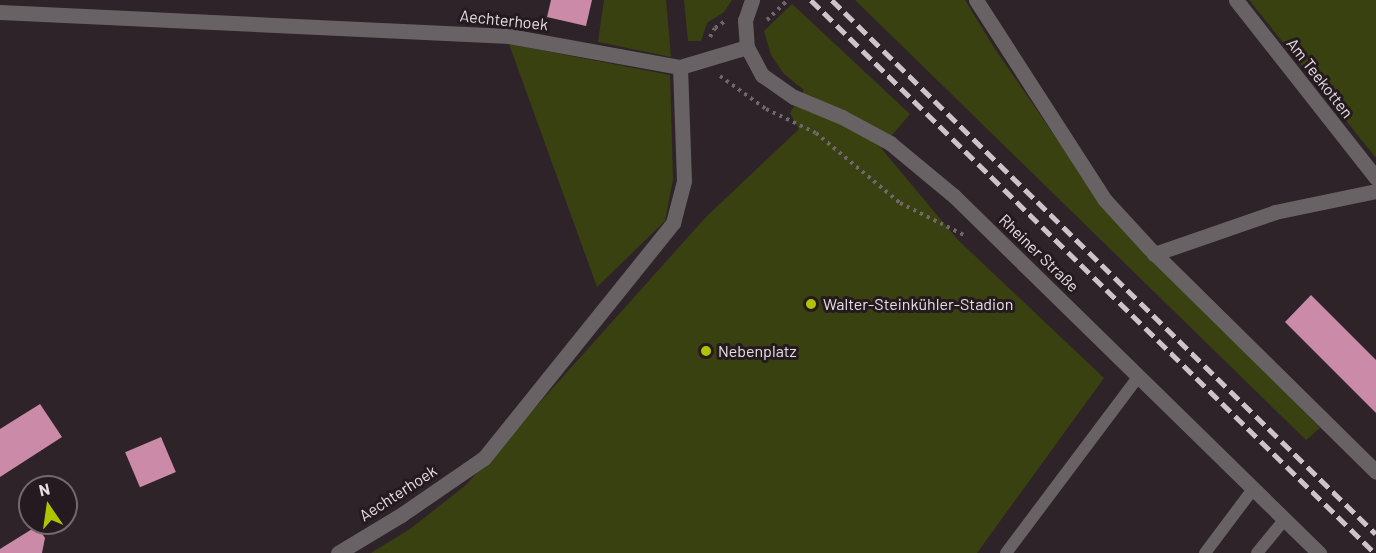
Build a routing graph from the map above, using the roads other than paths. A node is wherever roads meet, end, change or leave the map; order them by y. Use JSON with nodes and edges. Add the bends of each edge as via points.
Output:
{"nodes":[{"id":1,"x":752,"y":0,"type":"edge"},
{"id":2,"x":976,"y":0,"type":"edge"},
{"id":3,"x":1236,"y":0,"type":"edge"},
{"id":4,"x":0,"y":12,"type":"edge"},
{"id":5,"x":747,"y":47,"type":"junction"},
{"id":6,"x":680,"y":67,"type":"junction"},
{"id":7,"x":1376,"y":178,"type":"edge"},
{"id":8,"x":1376,"y":191,"type":"edge"},
{"id":9,"x":1155,"y":254,"type":"junction"},
{"id":10,"x":1139,"y":376,"type":"junction"},
{"id":11,"x":1376,"y":472,"type":"edge"},
{"id":12,"x":1253,"y":489,"type":"junction"},
{"id":13,"x":1285,"y":519,"type":"junction"},
{"id":14,"x":339,"y":553,"type":"edge"},
{"id":15,"x":1006,"y":553,"type":"edge"},
{"id":16,"x":1205,"y":553,"type":"edge"},
{"id":17,"x":1257,"y":553,"type":"edge"},
{"id":18,"x":1319,"y":553,"type":"edge"}],
"edges":[{"from":1,"to":5,"type":"street","name":"Rheiner Straße","via":[[745,20]]},
{"from":2,"to":9,"type":"street","via":[[1105,200]]},
{"from":3,"to":7,"type":"street","name":"Am Teekotten"},
{"from":4,"to":6,"type":"street","name":"Aechterhoek","via":[[509,36]]},
{"from":5,"to":6,"type":"street","name":"Aechterhoek"},
{"from":5,"to":10,"type":"street","name":"Rheiner Straße","via":[[762,75],[794,97],[890,143],[954,196]]},
{"from":6,"to":14,"type":"street","name":"Aechterhoek","via":[[684,181],[673,223],[484,458]]},
{"from":8,"to":9,"type":"street","via":[[1275,212]]},
{"from":9,"to":11,"type":"street"},
{"from":10,"to":12,"type":"street","name":"Rheiner Straße"},
{"from":10,"to":15,"type":"lane"},
{"from":12,"to":13,"type":"street","name":"Rheiner Straße"},
{"from":12,"to":16,"type":"lane"},
{"from":13,"to":17,"type":"lane"},
{"from":13,"to":18,"type":"street","name":"Rheiner Straße"}]}
